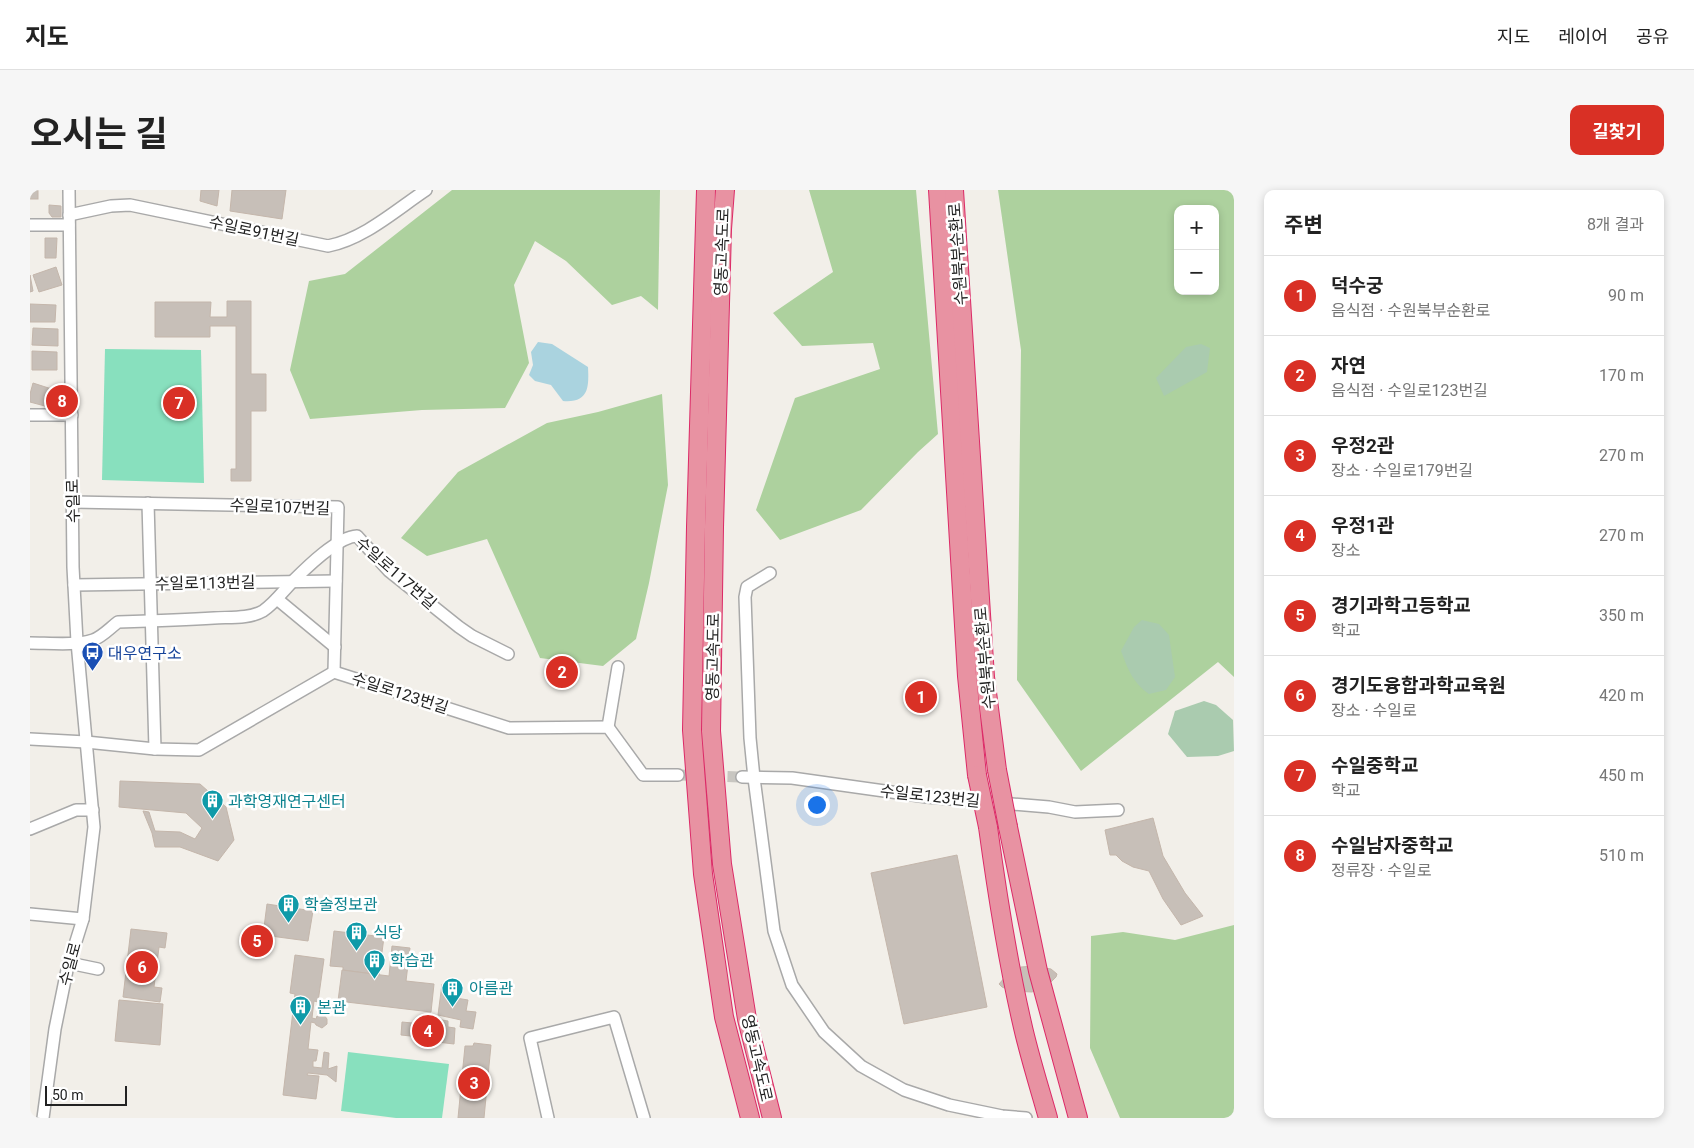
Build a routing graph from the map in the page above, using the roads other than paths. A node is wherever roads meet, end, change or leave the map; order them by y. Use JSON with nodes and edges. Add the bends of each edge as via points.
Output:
{"nodes":[{"id":1,"x":69,"y":190,"type":"edge"},
{"id":2,"x":426,"y":190,"type":"edge"},
{"id":3,"x":706,"y":190,"type":"edge"},
{"id":4,"x":725,"y":190,"type":"edge"},
{"id":5,"x":938,"y":190,"type":"edge"},
{"id":6,"x":954,"y":190,"type":"edge"},
{"id":7,"x":69,"y":220,"type":"junction"},
{"id":8,"x":30,"y":225,"type":"edge"},
{"id":9,"x":30,"y":415,"type":"edge"},
{"id":10,"x":72,"y":415,"type":"junction"},
{"id":11,"x":73,"y":502,"type":"junction"},
{"id":12,"x":148,"y":503,"type":"junction"},
{"id":13,"x":337,"y":542,"type":"junction"},
{"id":14,"x":770,"y":573,"type":"dead end"},
{"id":15,"x":336,"y":581,"type":"junction"},
{"id":16,"x":292,"y":582,"type":"junction"},
{"id":17,"x":150,"y":584,"type":"junction"},
{"id":18,"x":74,"y":585,"type":"junction"},
{"id":19,"x":277,"y":599,"type":"junction"},
{"id":20,"x":152,"y":621,"type":"junction"},
{"id":21,"x":77,"y":642,"type":"junction"},
{"id":22,"x":30,"y":643,"type":"edge"},
{"id":23,"x":335,"y":647,"type":"junction"},
{"id":24,"x":508,"y":654,"type":"dead end"},
{"id":25,"x":618,"y":667,"type":"dead end"},
{"id":26,"x":334,"y":672,"type":"junction"},
{"id":27,"x":608,"y":728,"type":"junction"},
{"id":28,"x":30,"y":739,"type":"edge"},
{"id":29,"x":86,"y":742,"type":"junction"},
{"id":30,"x":155,"y":749,"type":"junction"},
{"id":31,"x":678,"y":775,"type":"tunnel mouth"},
{"id":32,"x":748,"y":777,"type":"junction"},
{"id":33,"x":93,"y":810,"type":"junction"},
{"id":34,"x":1118,"y":810,"type":"dead end"},
{"id":35,"x":30,"y":829,"type":"edge"},
{"id":36,"x":30,"y":914,"type":"edge"},
{"id":37,"x":83,"y":919,"type":"junction"},
{"id":38,"x":69,"y":963,"type":"junction"},
{"id":39,"x":98,"y":969,"type":"dead end"},
{"id":40,"x":43,"y":1118,"type":"edge"},
{"id":41,"x":548,"y":1118,"type":"edge"},
{"id":42,"x":644,"y":1118,"type":"edge"},
{"id":43,"x":750,"y":1118,"type":"edge"},
{"id":44,"x":772,"y":1118,"type":"edge"},
{"id":45,"x":1026,"y":1118,"type":"edge"},
{"id":46,"x":1048,"y":1118,"type":"edge"},
{"id":47,"x":1078,"y":1118,"type":"edge"}],
"edges":[{"from":1,"to":7,"type":"street","name":"수일로"},
{"from":2,"to":7,"type":"street","name":"수일로91번길","via":[[368,229],[343,243],[328,246],[130,205],[110,206]]},
{"from":3,"to":43,"type":"highway","name":"영동고속도로","via":[[692,730],[703,874],[724,1017]]},
{"from":4,"to":44,"type":"highway","name":"영동고속도로","via":[[712,731],[722,864],[747,1019]]},
{"from":5,"to":46,"type":"highway","name":"수원북부순환로","bridge":true,"via":[[967,676],[977,775],[1022,1024]]},
{"from":6,"to":47,"type":"highway","name":"수원북부순환로","bridge":true,"via":[[985,677],[997,770],[1038,971]]},
{"from":7,"to":8,"type":"street","name":"수일로91번길"},
{"from":7,"to":10,"type":"street","name":"수일로"},
{"from":9,"to":10,"type":"street"},
{"from":10,"to":11,"type":"street","name":"수일로"},
{"from":11,"to":12,"type":"street","name":"수일로107번길"},
{"from":11,"to":18,"type":"street","name":"수일로"},
{"from":12,"to":13,"type":"street","name":"수일로107번길","via":[[338,507]]},
{"from":12,"to":17,"type":"street"},
{"from":13,"to":15,"type":"street","name":"수일로107번길"},
{"from":13,"to":16,"type":"street","name":"수일로117번길"},
{"from":13,"to":24,"type":"street","name":"수일로117번길","via":[[357,536],[389,570],[459,627]]},
{"from":14,"to":32,"type":"street","via":[[747,587],[745,597],[750,738]]},
{"from":15,"to":16,"type":"street","name":"수일로113번길"},
{"from":15,"to":23,"type":"street","name":"수일로107번길"},
{"from":16,"to":17,"type":"street","name":"수일로113번길"},
{"from":16,"to":19,"type":"street","name":"수일로117번길"},
{"from":17,"to":18,"type":"street","name":"수일로113번길"},
{"from":17,"to":20,"type":"street"},
{"from":18,"to":21,"type":"street","name":"수일로"},
{"from":19,"to":20,"type":"street","name":"수일로117번길","via":[[262,612],[251,615]]},
{"from":19,"to":23,"type":"street"},
{"from":20,"to":21,"type":"street","name":"수일로117번길","via":[[118,622],[92,640]]},
{"from":20,"to":30,"type":"street"},
{"from":21,"to":22,"type":"street","name":"수일로117번길"},
{"from":21,"to":29,"type":"street","name":"수일로"},
{"from":23,"to":26,"type":"street","name":"수일로107번길"},
{"from":25,"to":27,"type":"street"},
{"from":26,"to":27,"type":"street","name":"수일로123번길","via":[[509,728]]},
{"from":26,"to":30,"type":"street","name":"수일로123번길","via":[[199,750]]},
{"from":27,"to":31,"type":"street","via":[[643,775]]},
{"from":28,"to":29,"type":"street","name":"수일로123번길"},
{"from":29,"to":30,"type":"street","name":"수일로123번길"},
{"from":29,"to":33,"type":"street","name":"수일로"},
{"from":32,"to":34,"type":"street","name":"수일로123번길","via":[[792,778],[927,797],[1075,812]]},
{"from":32,"to":45,"type":"street","via":[[774,931],[792,985],[824,1032],[861,1066],[904,1090],[949,1106]]},
{"from":33,"to":35,"type":"street","via":[[76,810]]},
{"from":33,"to":37,"type":"street","name":"수일로","via":[[94,827]]},
{"from":36,"to":37,"type":"street"},
{"from":37,"to":38,"type":"street","name":"수일로"},
{"from":38,"to":39,"type":"street"},
{"from":38,"to":40,"type":"street","name":"수일로","via":[[55,1029]]},
{"from":41,"to":42,"type":"street","via":[[530,1038],[614,1017]]}]}
